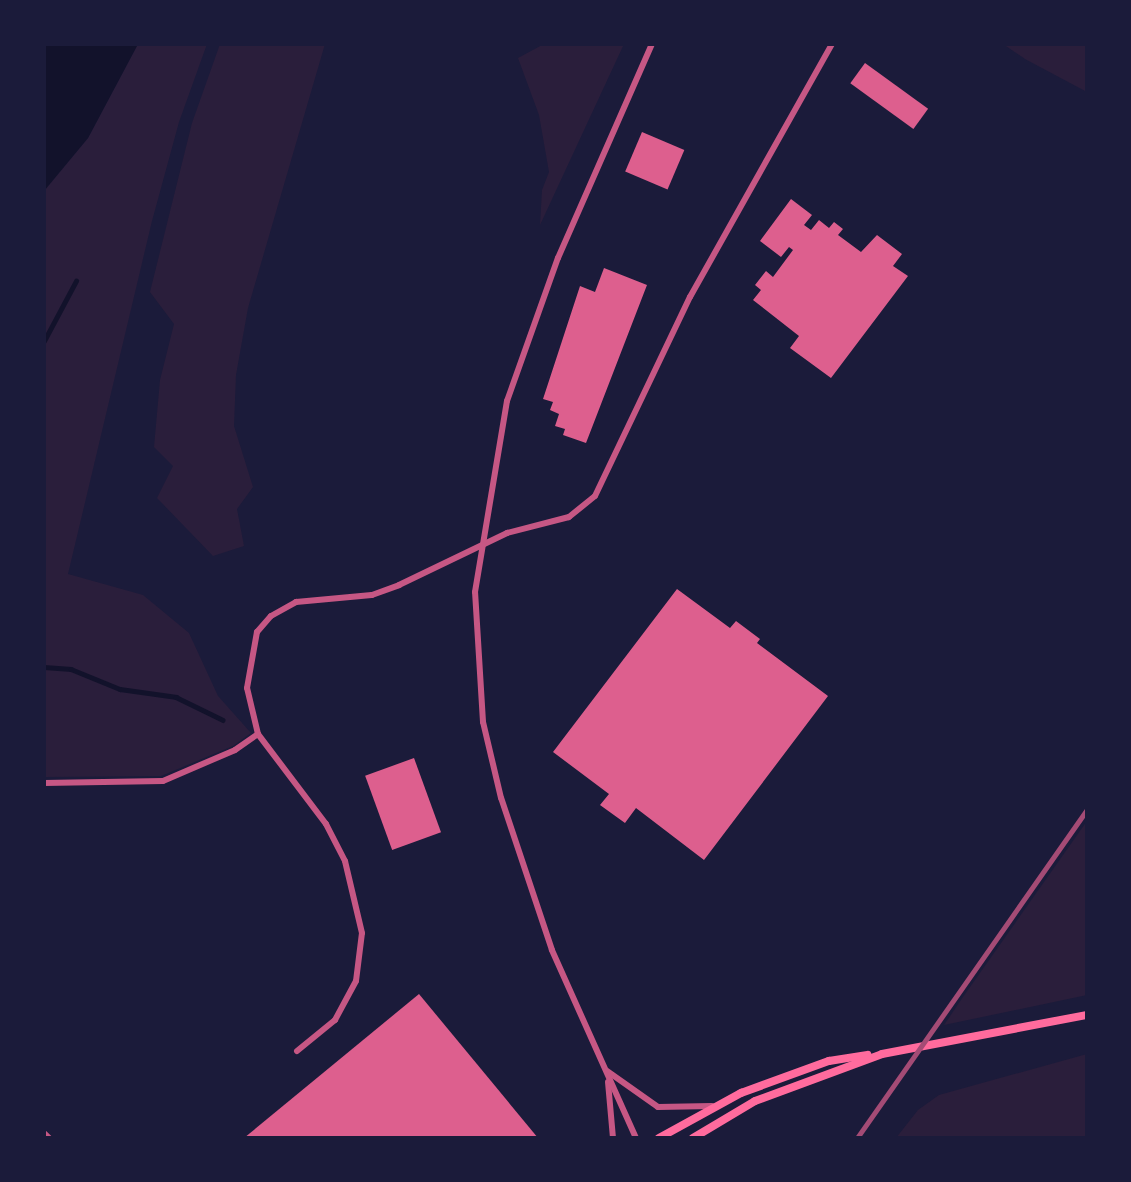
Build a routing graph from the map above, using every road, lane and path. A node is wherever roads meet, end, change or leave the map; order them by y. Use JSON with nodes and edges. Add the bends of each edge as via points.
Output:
{"nodes":[{"id":1,"x":652,"y":44,"type":"edge"},
{"id":2,"x":832,"y":44,"type":"edge"},
{"id":3,"x":481,"y":546,"type":"junction"},
{"id":4,"x":258,"y":734,"type":"junction"},
{"id":5,"x":44,"y":783,"type":"edge"},
{"id":6,"x":1087,"y":1015,"type":"edge"},
{"id":7,"x":297,"y":1051,"type":"dead end"},
{"id":8,"x":881,"y":1054,"type":"junction"},
{"id":9,"x":606,"y":1069,"type":"junction"},
{"id":10,"x":712,"y":1106,"type":"junction"},
{"id":11,"x":44,"y":1133,"type":"edge"},
{"id":12,"x":49,"y":1138,"type":"edge"},
{"id":13,"x":613,"y":1138,"type":"edge"},
{"id":14,"x":636,"y":1138,"type":"edge"},
{"id":15,"x":659,"y":1138,"type":"edge"},
{"id":16,"x":693,"y":1138,"type":"edge"}],
"edges":[{"from":1,"to":3,"type":"street","via":[[558,258],[507,401]]},
{"from":2,"to":3,"type":"street","via":[[690,296],[595,496],[569,517],[507,533]]},
{"from":3,"to":4,"type":"street","via":[[372,595],[315,597],[271,616],[257,632],[248,668],[247,688]]},
{"from":3,"to":9,"type":"street","via":[[475,592],[483,722],[491,761],[552,950]]},
{"from":4,"to":5,"type":"street","via":[[212,761],[163,781]]},
{"from":4,"to":7,"type":"street","via":[[326,824],[345,861],[362,933],[356,981],[335,1020]]},
{"from":6,"to":8,"type":"main road"},
{"from":8,"to":10,"type":"main road","via":[[829,1061]]},
{"from":8,"to":16,"type":"main road","via":[[755,1101]]},
{"from":9,"to":10,"type":"street","via":[[639,1098],[658,1107]]},
{"from":9,"to":13,"type":"street"},
{"from":9,"to":14,"type":"street"},
{"from":10,"to":15,"type":"main road"},
{"from":11,"to":12,"type":"street"}]}
